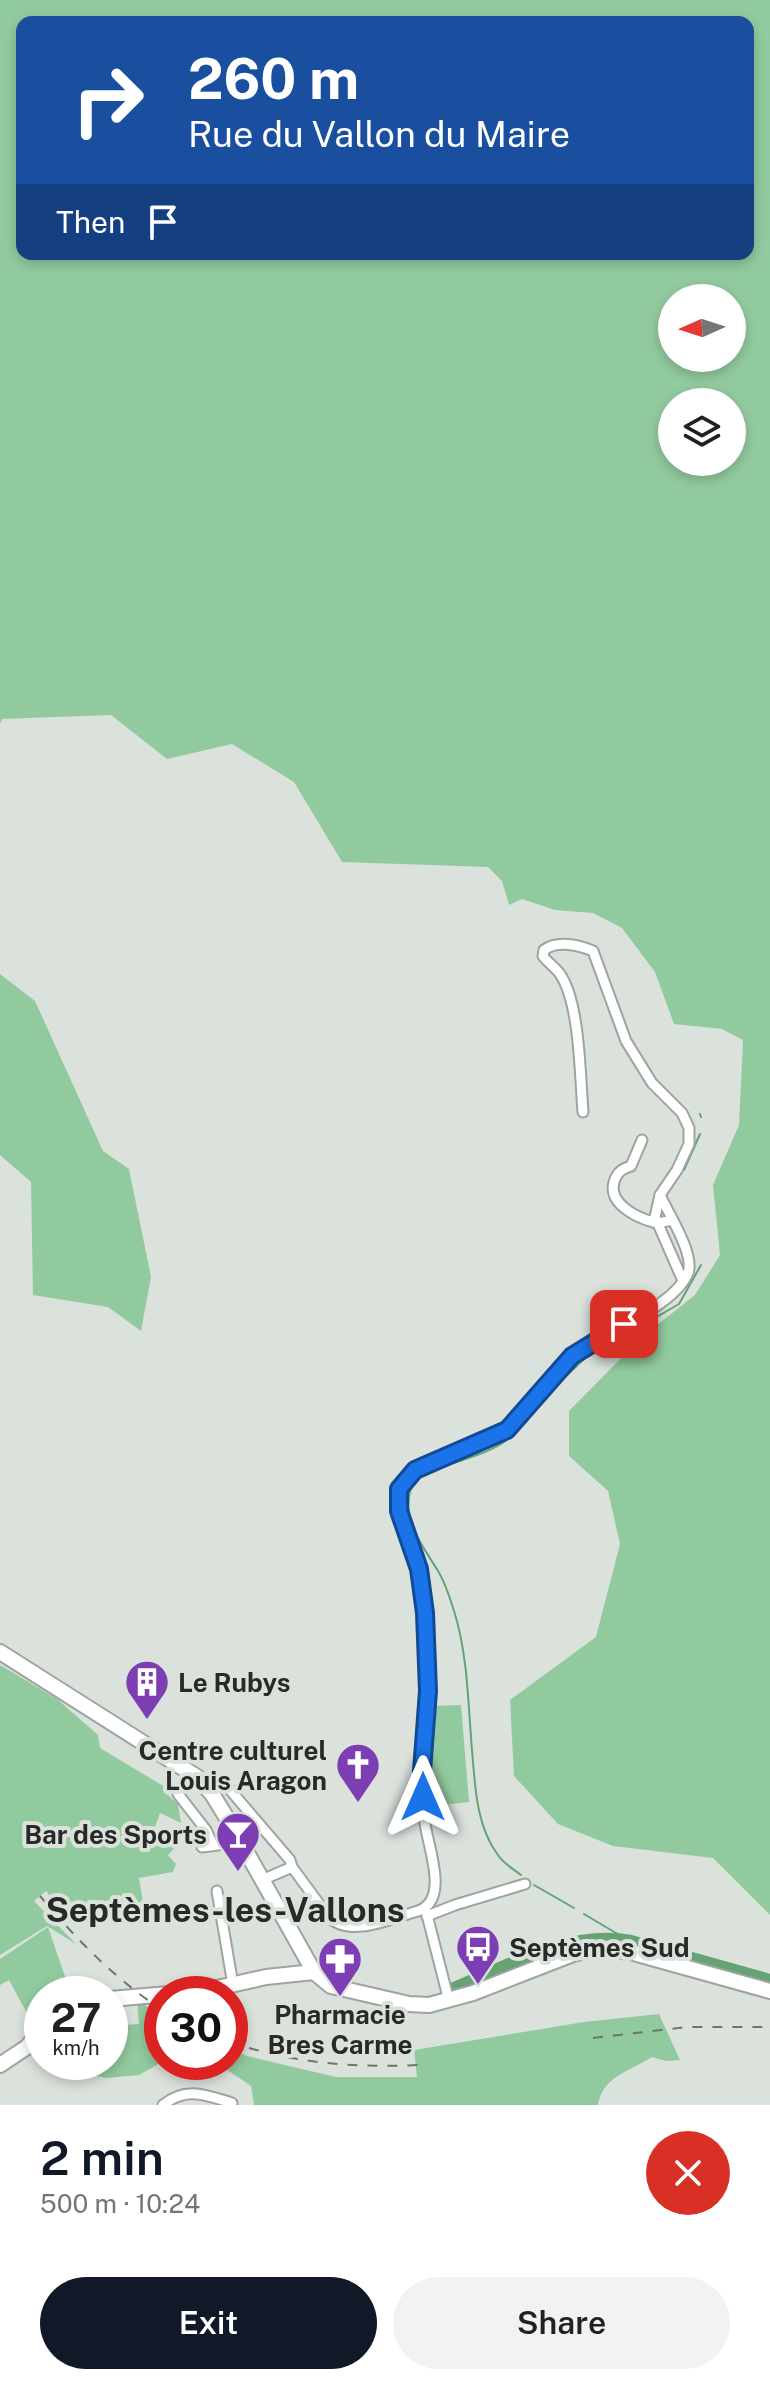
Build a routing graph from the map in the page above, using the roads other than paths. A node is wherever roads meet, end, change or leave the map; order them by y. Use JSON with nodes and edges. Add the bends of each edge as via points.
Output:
{"nodes":[{"id":1,"x":583,"y":1112,"type":"dead end"},
{"id":2,"x":642,"y":1140,"type":"dead end"},
{"id":3,"x":660,"y":1195,"type":"junction"},
{"id":4,"x":672,"y":1220,"type":"junction"},
{"id":5,"x":656,"y":1223,"type":"junction"},
{"id":6,"x":683,"y":1281,"type":"junction"},
{"id":7,"x":0,"y":1652,"type":"edge"},
{"id":8,"x":0,"y":1659,"type":"edge"},
{"id":9,"x":72,"y":1699,"type":"junction"},
{"id":10,"x":225,"y":1784,"type":"dead end"},
{"id":11,"x":178,"y":1794,"type":"dead end"},
{"id":12,"x":237,"y":1835,"type":"junction"},
{"id":13,"x":213,"y":1845,"type":"junction"},
{"id":14,"x":202,"y":1847,"type":"dead end"},
{"id":15,"x":292,"y":1867,"type":"junction"},
{"id":16,"x":262,"y":1880,"type":"junction"},
{"id":17,"x":525,"y":1884,"type":"dead end"},
{"id":18,"x":217,"y":1891,"type":"dead end"},
{"id":19,"x":426,"y":1912,"type":"junction"},
{"id":20,"x":314,"y":1972,"type":"junction"},
{"id":21,"x":231,"y":1976,"type":"edge"},
{"id":22,"x":248,"y":1981,"type":"edge"},
{"id":23,"x":770,"y":1991,"type":"edge"},
{"id":24,"x":449,"y":2001,"type":"junction"},
{"id":25,"x":24,"y":2049,"type":"edge"},
{"id":26,"x":24,"y":2056,"type":"edge"},
{"id":27,"x":0,"y":2065,"type":"edge"},
{"id":28,"x":0,"y":2071,"type":"edge"},
{"id":29,"x":232,"y":2103,"type":"edge"},
{"id":30,"x":163,"y":2105,"type":"edge"}],
"edges":[{"from":1,"to":3,"type":"street","via":[[573,1010],[559,972],[543,956],[550,945],[593,951],[626,1041],[652,1083],[686,1120],[689,1144]]},
{"from":2,"to":5,"type":"street","via":[[631,1166],[615,1177],[613,1196],[618,1204]]},
{"from":3,"to":4,"type":"street"},
{"from":3,"to":5,"type":"street"},
{"from":4,"to":5,"type":"street"},
{"from":4,"to":6,"type":"street","via":[[689,1254]]},
{"from":5,"to":6,"type":"street"},
{"from":6,"to":19,"type":"street","via":[[668,1297],[572,1356],[507,1430],[415,1470],[399,1489],[399,1511],[419,1569],[425,1613],[428,1691],[422,1771],[435,1889]]},
{"from":7,"to":9,"type":"main road"},
{"from":8,"to":9,"type":"main road"},
{"from":9,"to":12,"type":"main road","via":[[197,1777]]},
{"from":10,"to":15,"type":"street"},
{"from":11,"to":13,"type":"street"},
{"from":12,"to":13,"type":"street"},
{"from":12,"to":16,"type":"main road"},
{"from":13,"to":14,"type":"street"},
{"from":15,"to":16,"type":"street"},
{"from":15,"to":19,"type":"street","via":[[339,1925]]},
{"from":16,"to":20,"type":"main road"},
{"from":17,"to":19,"type":"street"},
{"from":18,"to":21,"type":"street"},
{"from":19,"to":24,"type":"street"},
{"from":20,"to":22,"type":"main road"},
{"from":20,"to":24,"type":"main road","via":[[331,1986],[418,2006]]},
{"from":23,"to":24,"type":"main road","via":[[599,1948]]},
{"from":25,"to":27,"type":"main road"},
{"from":26,"to":28,"type":"main road"},
{"from":29,"to":30,"type":"street","via":[[199,2093],[181,2094]]}]}
